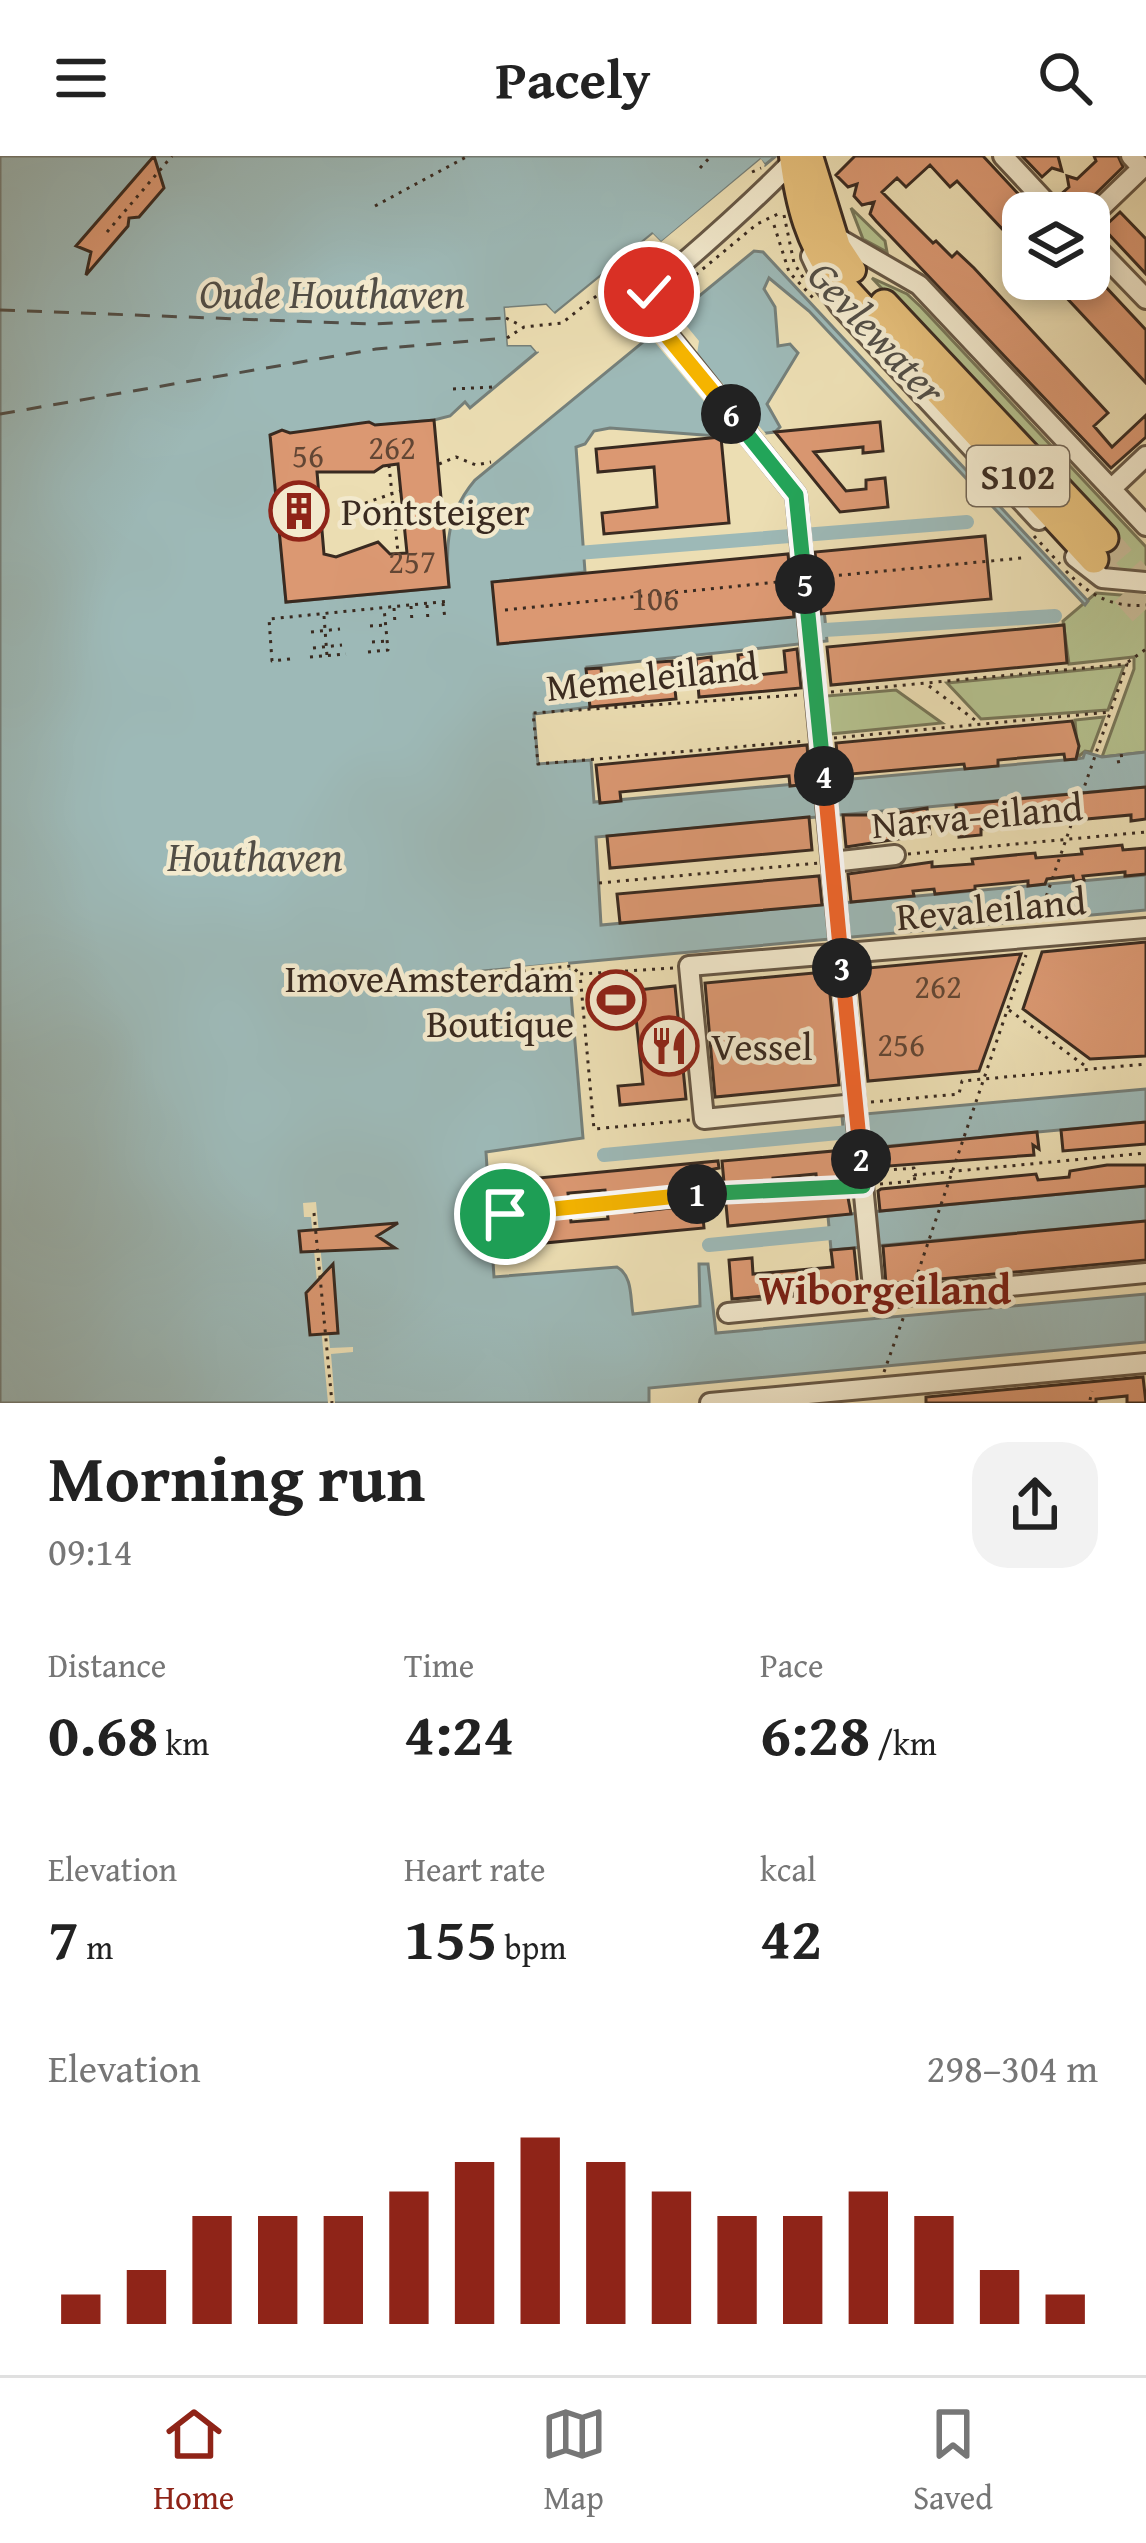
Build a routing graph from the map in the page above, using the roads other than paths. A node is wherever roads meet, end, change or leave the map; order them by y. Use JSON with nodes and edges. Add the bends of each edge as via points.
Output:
{"nodes":[{"id":1,"x":1003,"y":156,"type":"edge"},
{"id":2,"x":802,"y":160,"type":"edge"},
{"id":3,"x":1140,"y":166,"type":"edge"},
{"id":4,"x":1036,"y":192,"type":"edge"},
{"id":5,"x":1110,"y":197,"type":"edge"},
{"id":6,"x":806,"y":228,"type":"junction"},
{"id":7,"x":834,"y":235,"type":"junction"},
{"id":8,"x":1110,"y":262,"type":"edge"},
{"id":9,"x":846,"y":276,"type":"junction"},
{"id":10,"x":1146,"y":299,"type":"edge"},
{"id":11,"x":1142,"y":460,"type":"edge"},
{"id":12,"x":1111,"y":489,"type":"junction"},
{"id":13,"x":1146,"y":526,"type":"edge"},
{"id":14,"x":1099,"y":548,"type":"tunnel mouth"},
{"id":15,"x":1146,"y":582,"type":"edge"},
{"id":16,"x":895,"y":855,"type":"road end"},
{"id":17,"x":832,"y":862,"type":"junction"},
{"id":18,"x":1146,"y":928,"type":"edge"},
{"id":19,"x":840,"y":948,"type":"junction"},
{"id":20,"x":856,"y":1106,"type":"junction"},
{"id":21,"x":1146,"y":1273,"type":"edge"},
{"id":22,"x":874,"y":1298,"type":"junction"},
{"id":23,"x":728,"y":1313,"type":"dead end"},
{"id":24,"x":1146,"y":1363,"type":"edge"},
{"id":25,"x":710,"y":1403,"type":"edge"}],
"edges":[{"from":1,"to":4,"type":"street"},
{"from":2,"to":6,"type":"main road","number":"S102"},
{"from":2,"to":7,"type":"main road","number":"S102"},
{"from":2,"to":17,"type":"street","name":"Memeleiland","via":[[642,302],[796,495]]},
{"from":3,"to":5,"type":"street"},
{"from":6,"to":9,"type":"main road","number":"S102","via":[[825,266]]},
{"from":6,"to":15,"type":"street","via":[[816,269],[839,306],[1082,564],[1102,578]]},
{"from":7,"to":9,"type":"main road","number":"S102"},
{"from":7,"to":12,"type":"street","via":[[919,284]]},
{"from":8,"to":10,"type":"street"},
{"from":9,"to":14,"type":"highway","number":"S102"},
{"from":11,"to":12,"type":"street"},
{"from":12,"to":13,"type":"street"},
{"from":16,"to":17,"type":"street","name":"Narva-eiland"},
{"from":17,"to":19,"type":"street","name":"Memeleiland"},
{"from":18,"to":19,"type":"street","name":"Revaleiland"},
{"from":19,"to":20,"type":"street"},
{"from":19,"to":20,"type":"street","name":"Revaleiland","via":[[689,966],[704,1119]]},
{"from":20,"to":22,"type":"street"},
{"from":21,"to":22,"type":"street","via":[[909,1303]]},
{"from":22,"to":23,"type":"street"},
{"from":24,"to":25,"type":"street"}]}
